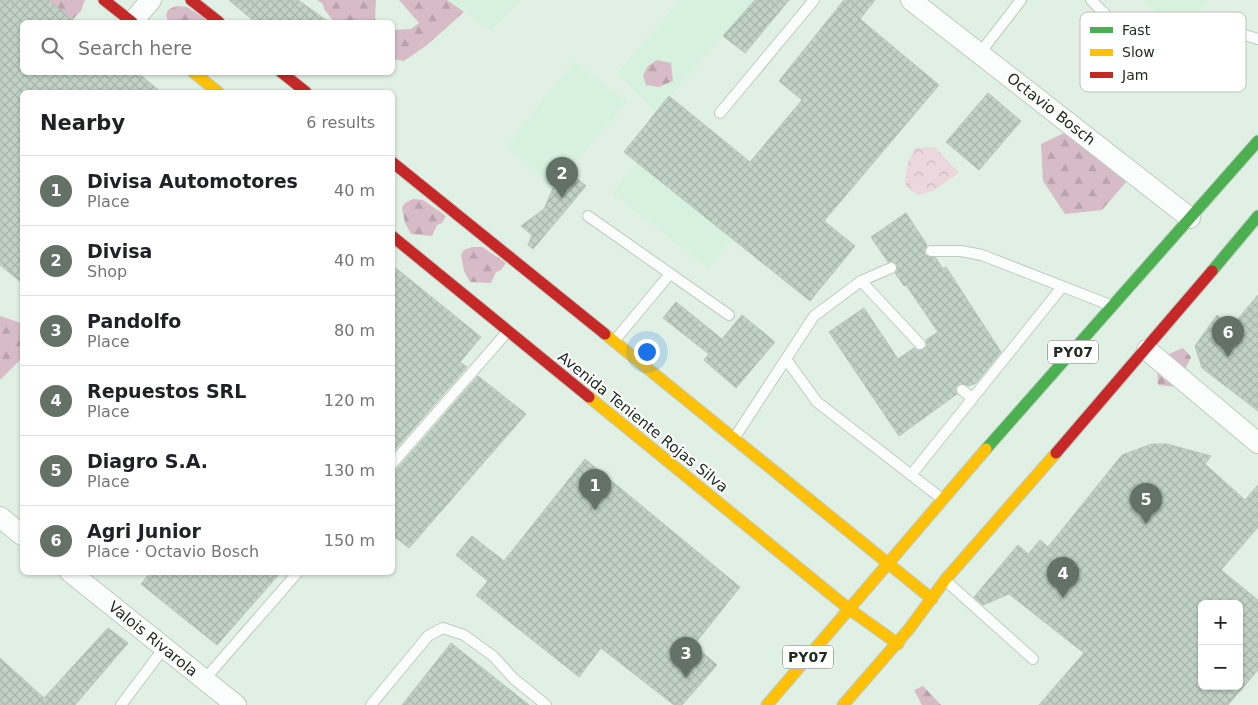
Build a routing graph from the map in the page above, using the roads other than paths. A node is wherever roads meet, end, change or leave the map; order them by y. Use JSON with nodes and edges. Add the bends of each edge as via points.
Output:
{"nodes":[{"id":1,"x":104,"y":0,"type":"edge"},
{"id":2,"x":151,"y":0,"type":"edge"},
{"id":3,"x":191,"y":0,"type":"edge"},
{"id":4,"x":814,"y":0,"type":"edge"},
{"id":5,"x":911,"y":0,"type":"edge"},
{"id":6,"x":1021,"y":0,"type":"edge"},
{"id":7,"x":1091,"y":0,"type":"edge"},
{"id":8,"x":1103,"y":12,"type":"edge"},
{"id":9,"x":129,"y":20,"type":"edge"},
{"id":10,"x":134,"y":20,"type":"edge"},
{"id":11,"x":216,"y":20,"type":"edge"},
{"id":12,"x":980,"y":53,"type":"junction"},
{"id":13,"x":197,"y":75,"type":"edge"},
{"id":14,"x":285,"y":75,"type":"edge"},
{"id":15,"x":216,"y":90,"type":"edge"},
{"id":16,"x":304,"y":90,"type":"edge"},
{"id":17,"x":720,"y":113,"type":"dead end"},
{"id":18,"x":1258,"y":141,"type":"edge"},
{"id":19,"x":395,"y":164,"type":"edge"},
{"id":20,"x":588,"y":216,"type":"dead end"},
{"id":21,"x":1258,"y":216,"type":"edge"},
{"id":22,"x":1190,"y":218,"type":"junction"},
{"id":23,"x":395,"y":238,"type":"edge"},
{"id":24,"x":931,"y":251,"type":"dead end"},
{"id":25,"x":891,"y":268,"type":"dead end"},
{"id":26,"x":670,"y":274,"type":"junction"},
{"id":27,"x":861,"y":281,"type":"junction"},
{"id":28,"x":1062,"y":287,"type":"junction"},
{"id":29,"x":1114,"y":307,"type":"junction"},
{"id":30,"x":729,"y":315,"type":"dead end"},
{"id":31,"x":509,"y":331,"type":"junction"},
{"id":32,"x":614,"y":341,"type":"junction"},
{"id":33,"x":920,"y":344,"type":"dead end"},
{"id":34,"x":1147,"y":350,"type":"junction"},
{"id":35,"x":786,"y":359,"type":"junction"},
{"id":36,"x":962,"y":390,"type":"dead end"},
{"id":37,"x":972,"y":398,"type":"junction"},
{"id":38,"x":734,"y":438,"type":"junction"},
{"id":39,"x":1258,"y":443,"type":"edge"},
{"id":40,"x":395,"y":461,"type":"edge"},
{"id":41,"x":911,"y":475,"type":"junction"},
{"id":42,"x":942,"y":499,"type":"junction"},
{"id":43,"x":0,"y":517,"type":"edge"},
{"id":44,"x":20,"y":533,"type":"edge"},
{"id":45,"x":890,"y":563,"type":"junction"},
{"id":46,"x":74,"y":575,"type":"edge"},
{"id":47,"x":295,"y":575,"type":"edge"},
{"id":48,"x":945,"y":580,"type":"junction"},
{"id":49,"x":932,"y":599,"type":"junction"},
{"id":50,"x":849,"y":609,"type":"junction"},
{"id":51,"x":898,"y":644,"type":"junction"},
{"id":52,"x":164,"y":648,"type":"junction"},
{"id":53,"x":1033,"y":659,"type":"dead end"},
{"id":54,"x":204,"y":680,"type":"junction"},
{"id":55,"x":122,"y":705,"type":"edge"},
{"id":56,"x":236,"y":705,"type":"edge"},
{"id":57,"x":371,"y":705,"type":"edge"},
{"id":58,"x":546,"y":705,"type":"edge"},
{"id":59,"x":767,"y":705,"type":"edge"},
{"id":60,"x":843,"y":705,"type":"edge"}],
"edges":[{"from":1,"to":9,"type":"main road"},
{"from":2,"to":10,"type":"street"},
{"from":3,"to":11,"type":"main road"},
{"from":4,"to":17,"type":"lane"},
{"from":5,"to":12,"type":"street","name":"Octavio Bosch"},
{"from":6,"to":12,"type":"lane"},
{"from":7,"to":8,"type":"lane"},
{"from":12,"to":22,"type":"street","name":"Octavio Bosch"},
{"from":13,"to":15,"type":"main road"},
{"from":14,"to":16,"type":"main road"},
{"from":18,"to":22,"type":"main road","number":"PY07"},
{"from":19,"to":32,"type":"main road"},
{"from":20,"to":26,"type":"lane"},
{"from":21,"to":34,"type":"main road"},
{"from":22,"to":29,"type":"main road","number":"PY07"},
{"from":23,"to":31,"type":"main road","name":"Avenida Teniente Rojas Silva"},
{"from":24,"to":28,"type":"lane","via":[[982,255]]},
{"from":25,"to":27,"type":"lane"},
{"from":26,"to":30,"type":"lane"},
{"from":26,"to":32,"type":"lane"},
{"from":27,"to":33,"type":"lane"},
{"from":27,"to":35,"type":"lane","via":[[814,316]]},
{"from":28,"to":29,"type":"lane"},
{"from":28,"to":37,"type":"lane"},
{"from":29,"to":42,"type":"main road","number":"PY07"},
{"from":31,"to":40,"type":"lane"},
{"from":31,"to":50,"type":"main road","name":"Avenida Teniente Rojas Silva"},
{"from":32,"to":38,"type":"main road"},
{"from":34,"to":39,"type":"street"},
{"from":34,"to":48,"type":"main road"},
{"from":35,"to":38,"type":"lane"},
{"from":35,"to":41,"type":"lane","via":[[817,402]]},
{"from":36,"to":37,"type":"lane"},
{"from":37,"to":41,"type":"lane"},
{"from":38,"to":45,"type":"main road"},
{"from":41,"to":42,"type":"lane"},
{"from":42,"to":45,"type":"main road","number":"PY07"},
{"from":43,"to":44,"type":"street"},
{"from":45,"to":49,"type":"main road"},
{"from":45,"to":50,"type":"main road","number":"PY07"},
{"from":46,"to":52,"type":"street","name":"Valois Rivarola"},
{"from":47,"to":54,"type":"lane"},
{"from":48,"to":49,"type":"main road"},
{"from":48,"to":53,"type":"lane"},
{"from":49,"to":51,"type":"main road"},
{"from":50,"to":51,"type":"main road","name":"Avenida Teniente Rojas Silva"},
{"from":50,"to":59,"type":"main road","number":"PY07"},
{"from":51,"to":60,"type":"main road"},
{"from":52,"to":54,"type":"street","name":"Valois Rivarola"},
{"from":52,"to":55,"type":"lane"},
{"from":54,"to":56,"type":"street","name":"Valois Rivarola"},
{"from":57,"to":58,"type":"lane","via":[[428,636],[443,628],[464,635],[493,656],[514,679]]}]}
